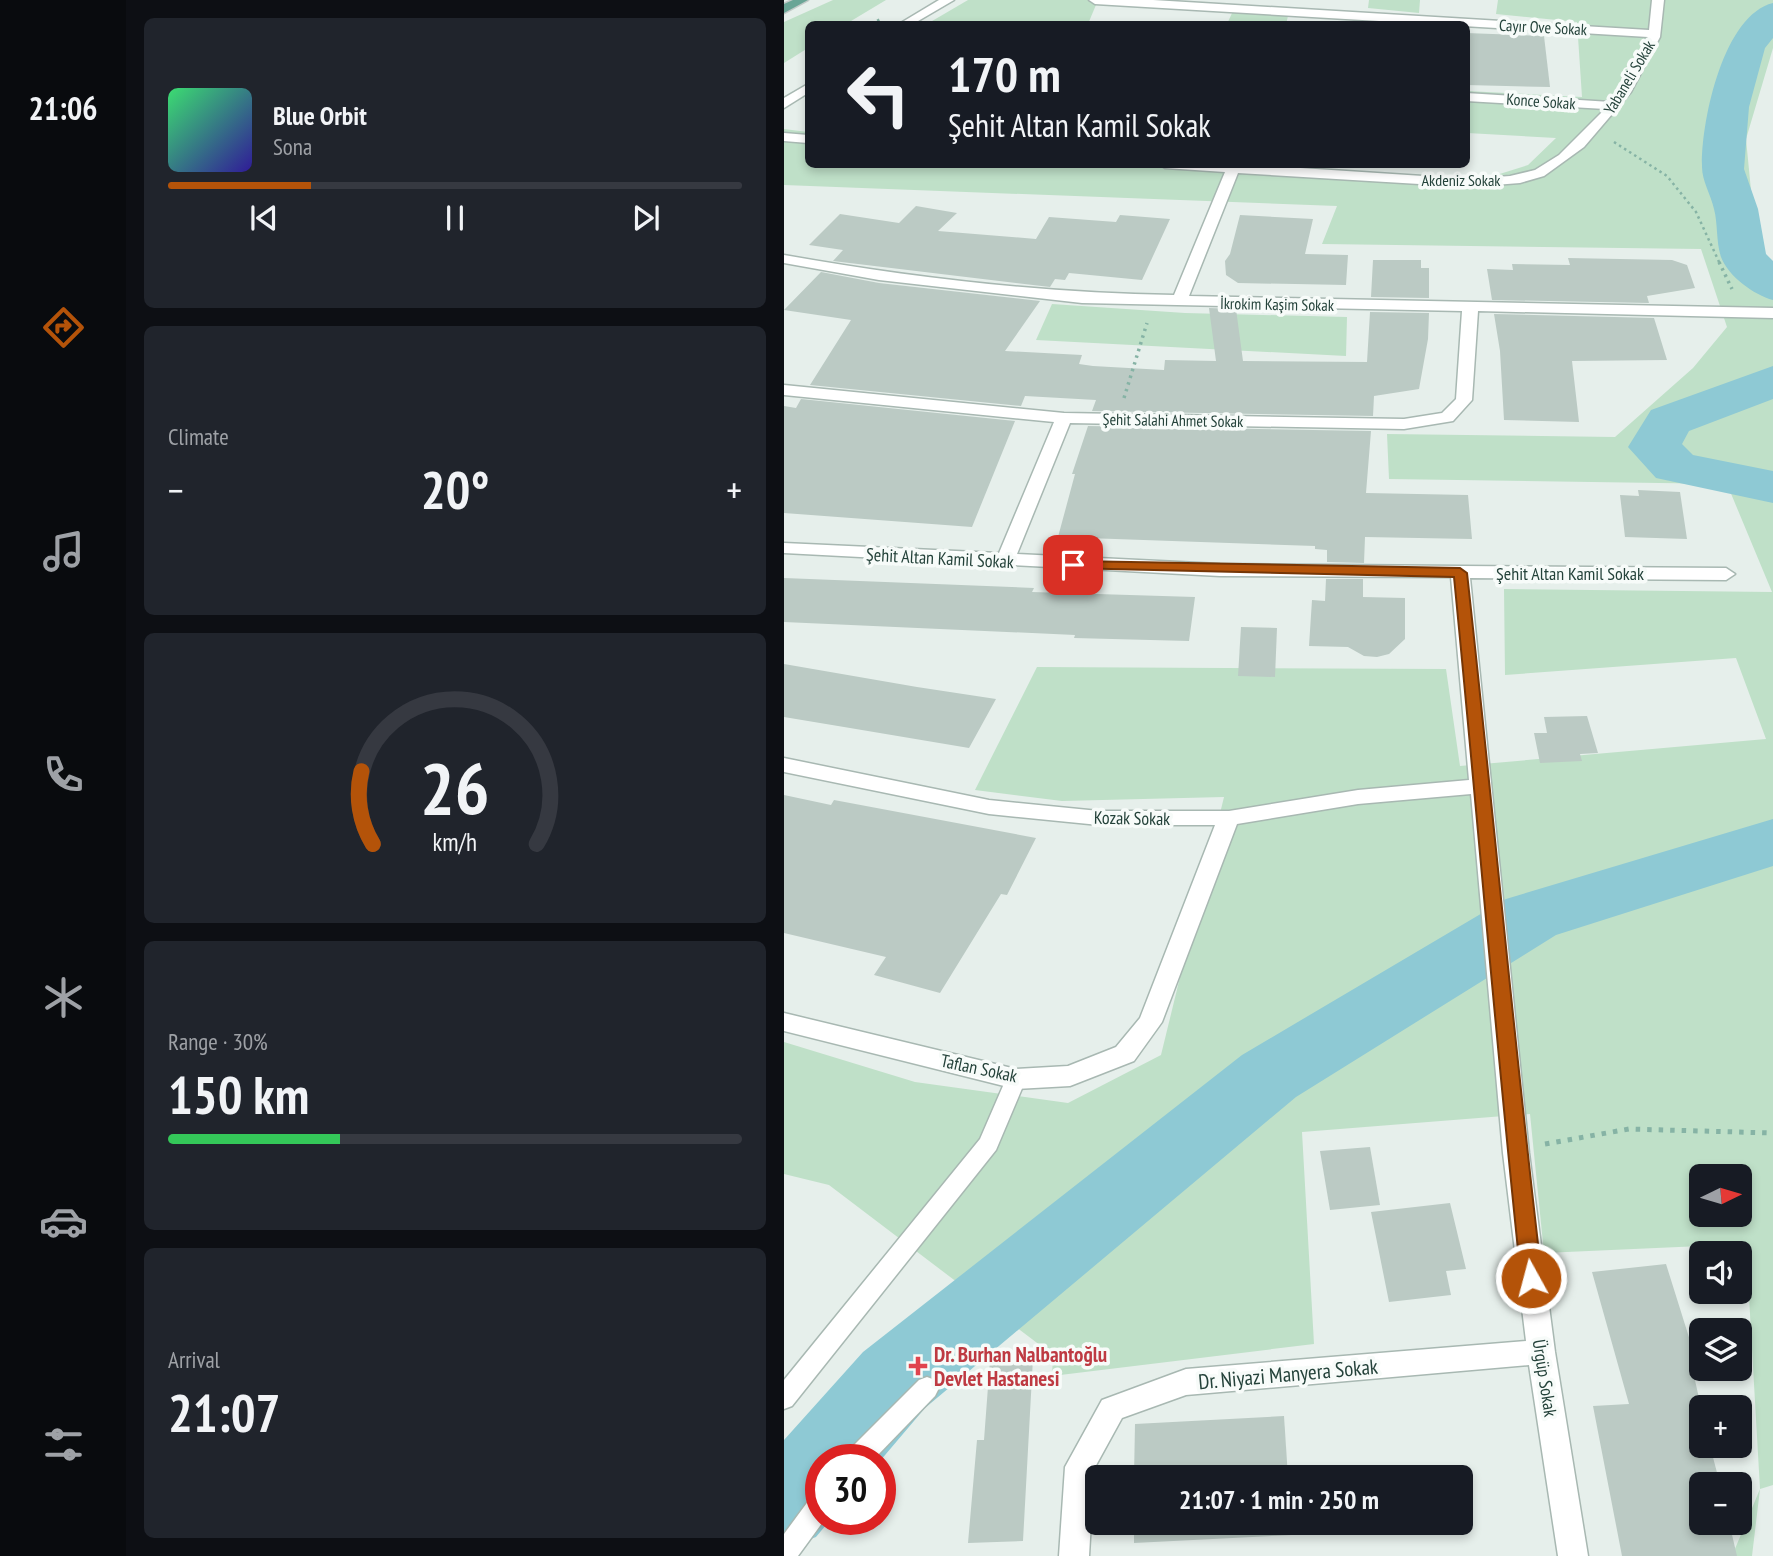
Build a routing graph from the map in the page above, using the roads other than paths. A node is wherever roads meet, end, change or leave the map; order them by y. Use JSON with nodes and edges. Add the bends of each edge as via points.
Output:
{"nodes":[{"id":1,"x":802,"y":0,"type":"edge"},
{"id":2,"x":948,"y":0,"type":"edge"},
{"id":3,"x":1095,"y":0,"type":"edge"},
{"id":4,"x":1658,"y":0,"type":"edge"},
{"id":5,"x":784,"y":9,"type":"edge"},
{"id":6,"x":910,"y":21,"type":"edge"},
{"id":7,"x":1441,"y":21,"type":"edge"},
{"id":8,"x":1470,"y":23,"type":"edge"},
{"id":9,"x":1655,"y":34,"type":"junction"},
{"id":10,"x":805,"y":90,"type":"edge"},
{"id":11,"x":1470,"y":97,"type":"edge"},
{"id":12,"x":784,"y":104,"type":"edge"},
{"id":13,"x":1615,"y":106,"type":"junction"},
{"id":14,"x":784,"y":137,"type":"edge"},
{"id":15,"x":805,"y":139,"type":"edge"},
{"id":16,"x":1219,"y":168,"type":"edge"},
{"id":17,"x":1233,"y":169,"type":"junction"},
{"id":18,"x":1546,"y":170,"type":"joint"},
{"id":19,"x":784,"y":259,"type":"edge"},
{"id":20,"x":1179,"y":301,"type":"junction"},
{"id":21,"x":1470,"y":309,"type":"junction"},
{"id":22,"x":1768,"y":313,"type":"edge"},
{"id":23,"x":784,"y":390,"type":"edge"},
{"id":24,"x":1064,"y":418,"type":"junction"},
{"id":25,"x":784,"y":548,"type":"edge"},
{"id":26,"x":1004,"y":561,"type":"junction"},
{"id":27,"x":1460,"y":573,"type":"junction"},
{"id":28,"x":1726,"y":574,"type":"dead end"},
{"id":29,"x":784,"y":765,"type":"edge"},
{"id":30,"x":1483,"y":786,"type":"junction"},
{"id":31,"x":1229,"y":818,"type":"junction"},
{"id":32,"x":784,"y":1022,"type":"edge"},
{"id":33,"x":1016,"y":1079,"type":"junction"},
{"id":34,"x":1541,"y":1353,"type":"junction"},
{"id":35,"x":928,"y":1388,"type":"dead end"},
{"id":36,"x":784,"y":1398,"type":"edge"},
{"id":37,"x":872,"y":1444,"type":"edge"},
{"id":38,"x":805,"y":1526,"type":"edge"},
{"id":39,"x":784,"y":1555,"type":"edge"},
{"id":40,"x":1074,"y":1556,"type":"edge"},
{"id":41,"x":1573,"y":1556,"type":"edge"}],
"edges":[{"from":1,"to":5,"type":"main road"},
{"from":2,"to":6,"type":"street"},
{"from":3,"to":7,"type":"street","name":"Cayır Ove Sokak"},
{"from":4,"to":9,"type":"street","name":"Yabaneli Sokak"},
{"from":8,"to":9,"type":"street","name":"Cayır Ove Sokak"},
{"from":9,"to":13,"type":"street","name":"Yabaneli Sokak"},
{"from":10,"to":12,"type":"street"},
{"from":11,"to":13,"type":"street","name":"Konce Sokak"},
{"from":13,"to":18,"type":"street","name":"Yabaneli Sokak","via":[[1595,130]]},
{"from":14,"to":15,"type":"street"},
{"from":16,"to":17,"type":"street","name":"Akdeniz Sokak"},
{"from":17,"to":18,"type":"street","name":"Akdeniz Sokak","via":[[1469,183],[1510,180]]},
{"from":17,"to":20,"type":"street"},
{"from":19,"to":20,"type":"street","name":"İkrokim Kaşim Sokak","via":[[879,276],[1082,298]]},
{"from":20,"to":21,"type":"street","name":"İkrokim Kaşim Sokak"},
{"from":21,"to":22,"type":"street","name":"İkrokim Kaşim Sokak"},
{"from":21,"to":24,"type":"street","name":"Şehit Salahi Ahmet Sokak","via":[[1464,400],[1447,416],[1404,424]]},
{"from":23,"to":24,"type":"street","name":"Şehit Salahi Ahmet Sokak"},
{"from":24,"to":26,"type":"street"},
{"from":25,"to":26,"type":"street","name":"Şehit Altan Kamil Sokak"},
{"from":26,"to":27,"type":"street","name":"Şehit Altan Kamil Sokak"},
{"from":27,"to":28,"type":"street","name":"Şehit Altan Kamil Sokak"},
{"from":27,"to":30,"type":"street","name":"Ürgüp Sokak"},
{"from":29,"to":31,"type":"street","name":"Kozak Sokak","via":[[989,807],[1099,818]]},
{"from":30,"to":31,"type":"street","name":"Kozak Sokak","via":[[1357,797]]},
{"from":30,"to":34,"type":"street","name":"Ürgüp Sokak","via":[[1516,1153]]},
{"from":31,"to":33,"type":"street","name":"Taflan Sokak","via":[[1150,1022],[1125,1054],[1070,1076]]},
{"from":32,"to":33,"type":"street","name":"Taflan Sokak"},
{"from":33,"to":36,"type":"lane","via":[[989,1144]]},
{"from":34,"to":40,"type":"street","name":"Dr. Niyazi Manyera Sokak","via":[[1186,1382],[1112,1409],[1080,1467]]},
{"from":34,"to":41,"type":"street","name":"Ürgüp Sokak"},
{"from":35,"to":37,"type":"lane"},
{"from":38,"to":39,"type":"lane"}]}
